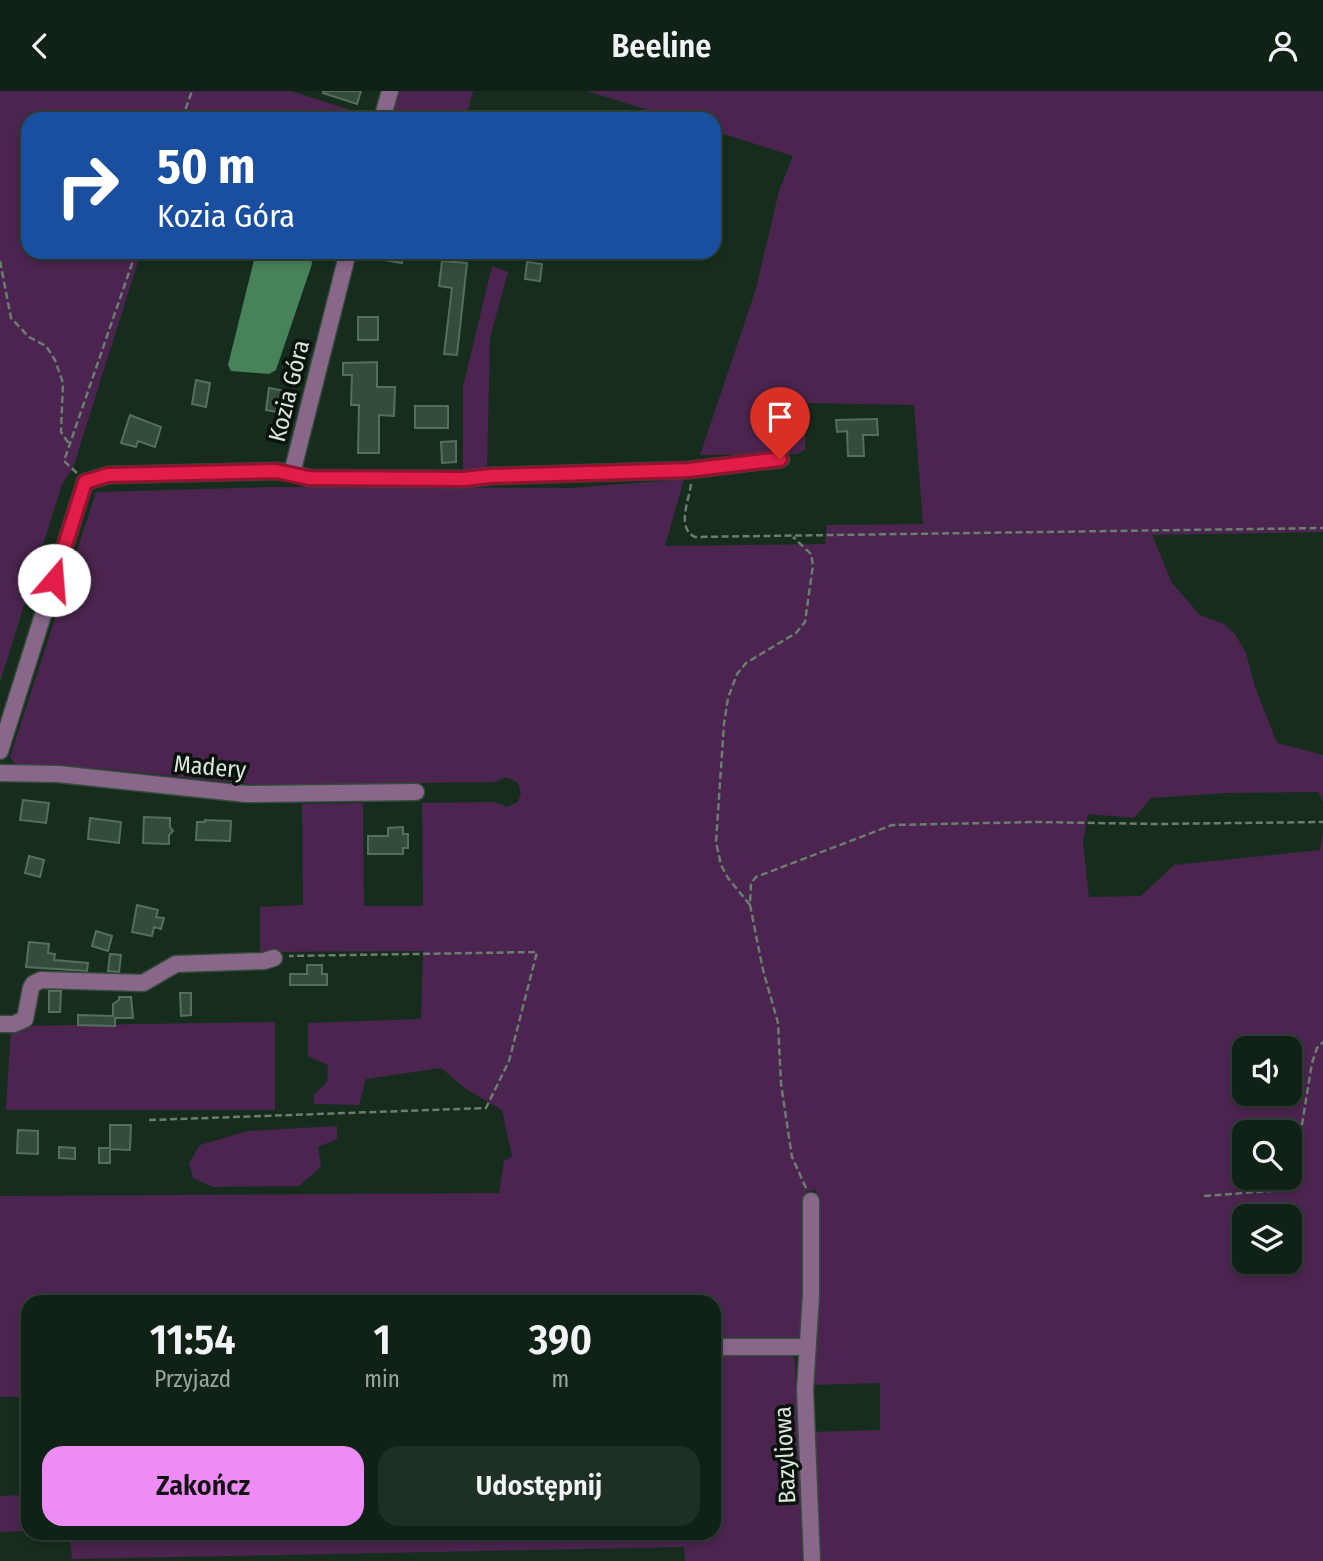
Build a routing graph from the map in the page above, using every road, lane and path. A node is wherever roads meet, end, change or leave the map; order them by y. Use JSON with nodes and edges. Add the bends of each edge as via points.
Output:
{"nodes":[{"id":1,"x":192,"y":91,"type":"edge"},
{"id":2,"x":390,"y":91,"type":"edge"},
{"id":3,"x":184,"y":112,"type":"edge"},
{"id":4,"x":384,"y":112,"type":"edge"},
{"id":5,"x":134,"y":259,"type":"edge"},
{"id":6,"x":346,"y":259,"type":"edge"},
{"id":7,"x":0,"y":261,"type":"edge"},
{"id":8,"x":70,"y":445,"type":"junction"},
{"id":9,"x":780,"y":459,"type":"dead end"},
{"id":10,"x":689,"y":470,"type":"junction"},
{"id":11,"x":292,"y":473,"type":"junction"},
{"id":12,"x":85,"y":482,"type":"junction"},
{"id":13,"x":1323,"y":528,"type":"edge"},
{"id":14,"x":792,"y":536,"type":"junction"},
{"id":15,"x":0,"y":751,"type":"edge"},
{"id":16,"x":0,"y":773,"type":"edge"},
{"id":17,"x":416,"y":792,"type":"dead end"},
{"id":18,"x":1323,"y":822,"type":"edge"},
{"id":19,"x":750,"y":905,"type":"junction"},
{"id":20,"x":274,"y":958,"type":"joint"},
{"id":21,"x":0,"y":1024,"type":"edge"},
{"id":22,"x":1323,"y":1042,"type":"edge"},
{"id":23,"x":149,"y":1120,"type":"dead end"},
{"id":24,"x":1204,"y":1196,"type":"dead end"},
{"id":25,"x":811,"y":1201,"type":"joint"},
{"id":26,"x":721,"y":1347,"type":"edge"},
{"id":27,"x":806,"y":1347,"type":"junction"},
{"id":28,"x":811,"y":1561,"type":"edge"}],
"edges":[{"from":1,"to":3,"type":"path"},
{"from":2,"to":4,"type":"street"},
{"from":5,"to":8,"type":"path"},
{"from":6,"to":11,"type":"street","name":"Kozia Góra"},
{"from":7,"to":8,"type":"path","via":[[11,318],[29,337],[46,346],[55,360],[63,383],[61,432]]},
{"from":8,"to":12,"type":"path","via":[[64,461]]},
{"from":9,"to":10,"type":"street"},
{"from":10,"to":11,"type":"street","via":[[464,479],[309,478]]},
{"from":10,"to":14,"type":"path","via":[[685,526],[689,534]]},
{"from":11,"to":12,"type":"street","name":"Kozia Góra","via":[[108,475]]},
{"from":12,"to":15,"type":"street"},
{"from":13,"to":14,"type":"path"},
{"from":14,"to":19,"type":"path","via":[[811,554],[813,565],[805,622],[796,633],[742,668],[732,685],[724,724],[716,842],[728,878]]},
{"from":16,"to":17,"type":"street","name":"Madery","via":[[246,794]]},
{"from":18,"to":19,"type":"path","via":[[892,825],[756,877],[751,883]]},
{"from":19,"to":25,"type":"path","via":[[778,1023],[792,1157]]},
{"from":20,"to":21,"type":"street","via":[[176,964],[143,983],[41,980],[31,988],[25,1019]]},
{"from":20,"to":23,"type":"path","via":[[537,952],[509,1061],[486,1108]]},
{"from":22,"to":24,"type":"path","via":[[1312,1063],[1298,1149],[1297,1189]]},
{"from":25,"to":27,"type":"street","name":"Bazyliowa"},
{"from":26,"to":27,"type":"street"},
{"from":27,"to":28,"type":"street","name":"Bazyliowa"}]}
